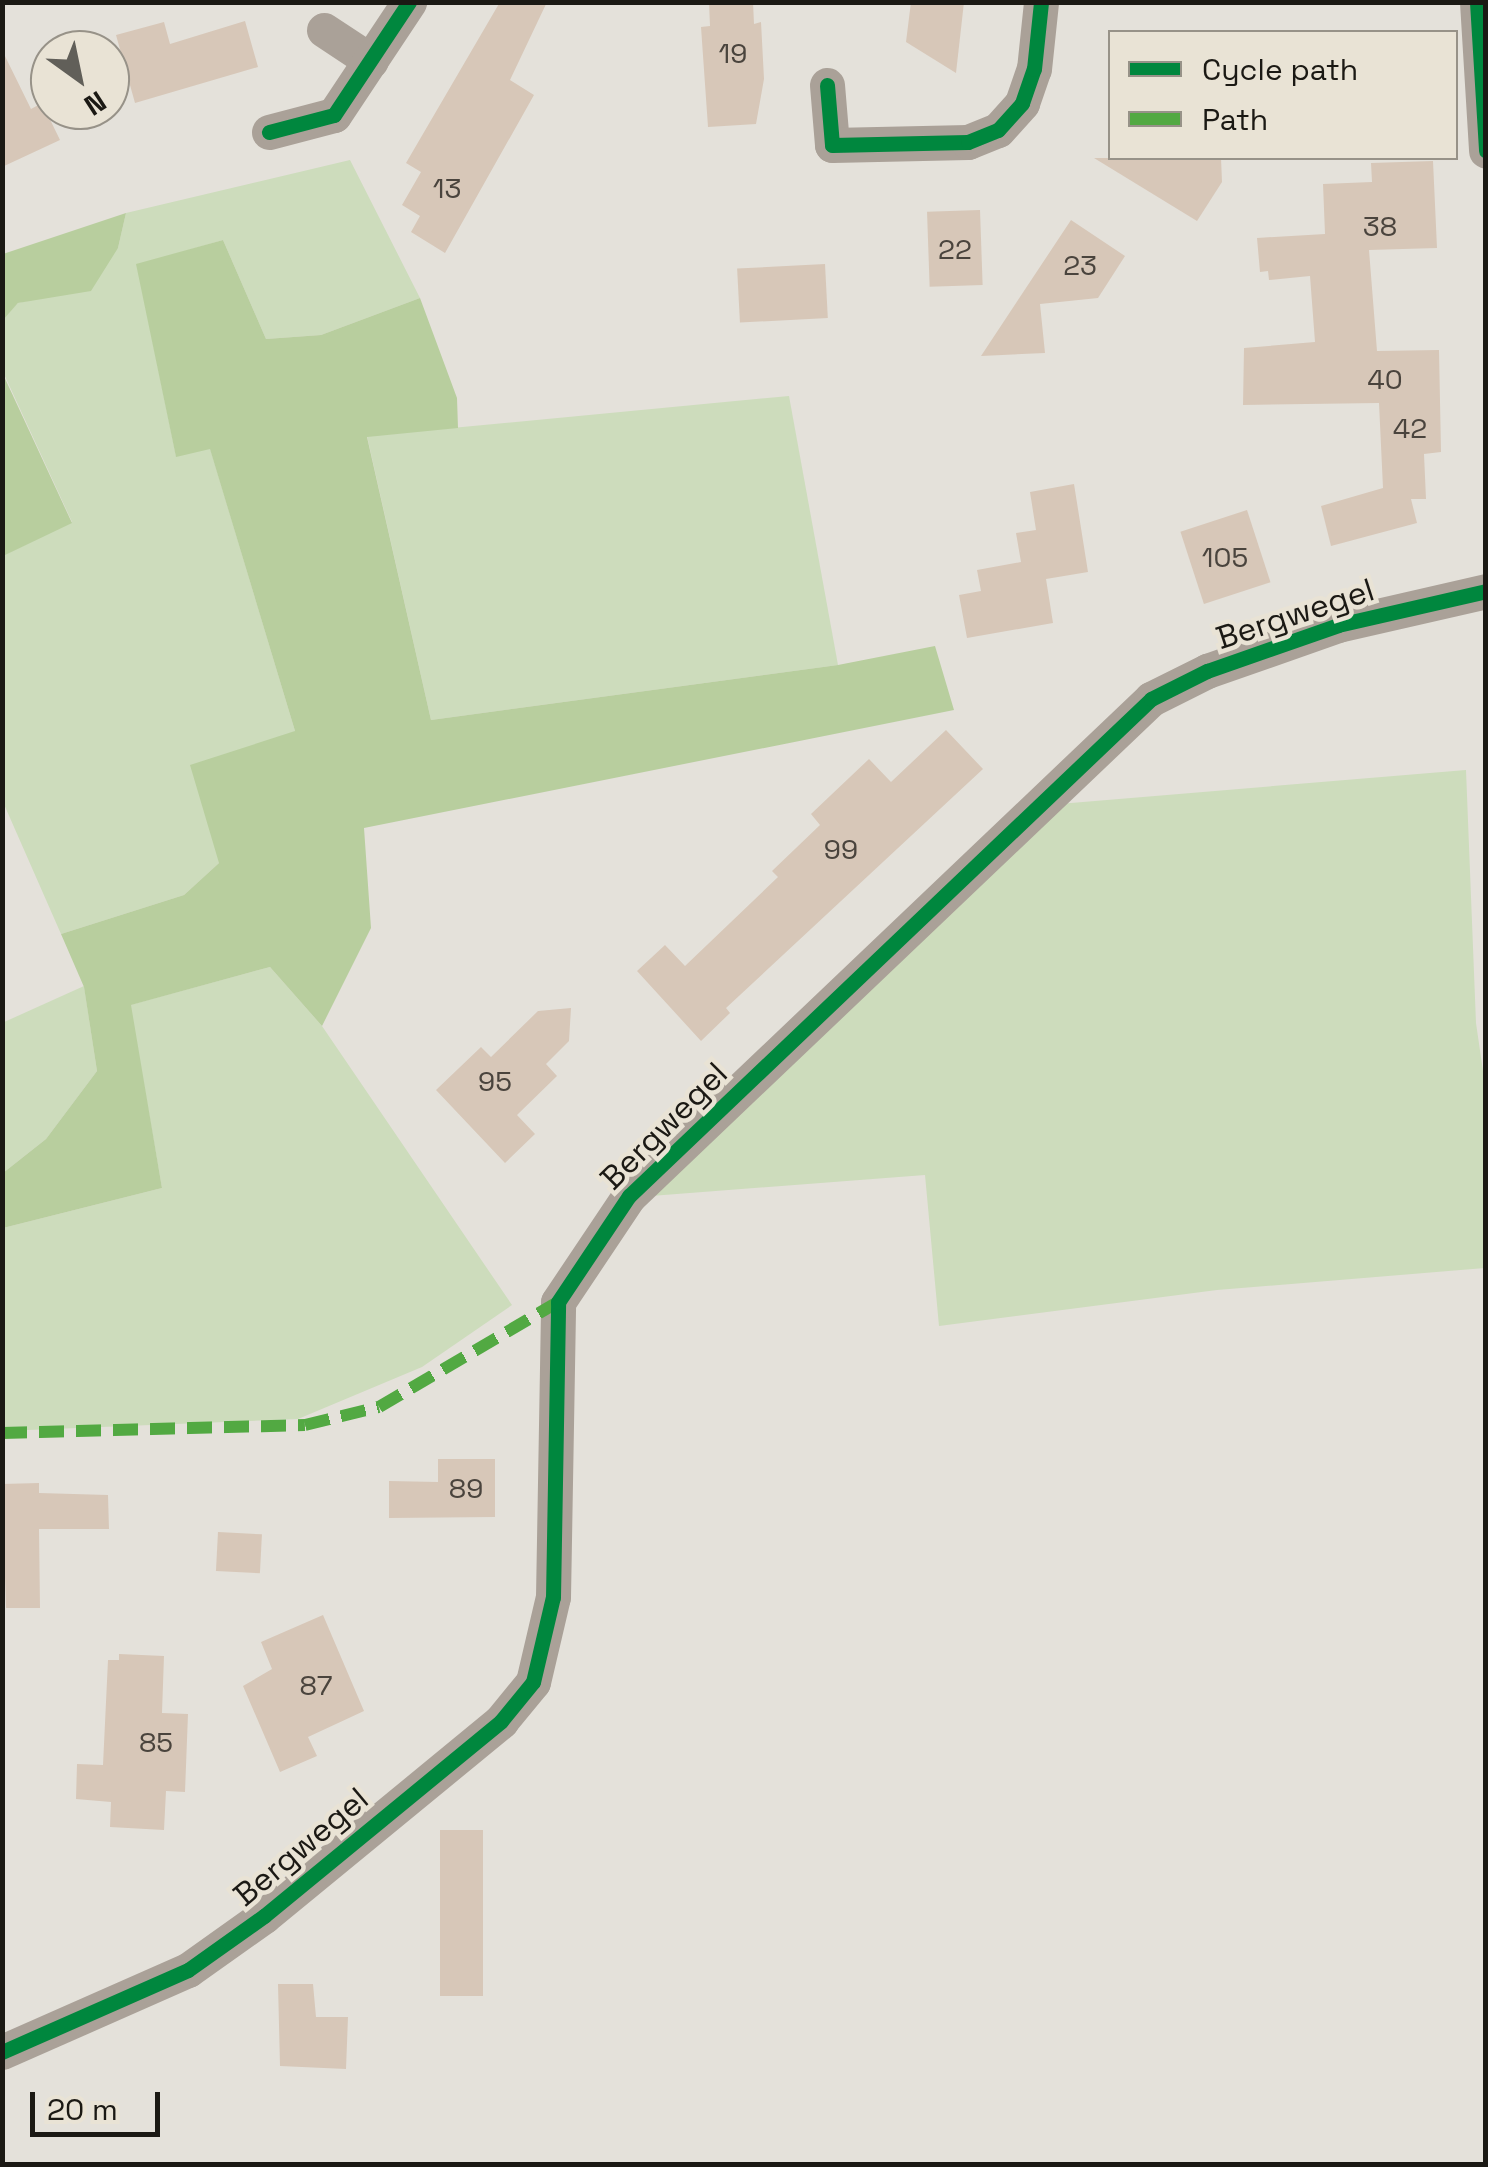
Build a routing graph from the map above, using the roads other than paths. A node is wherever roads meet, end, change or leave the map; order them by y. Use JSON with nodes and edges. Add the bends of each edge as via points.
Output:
{"nodes":[{"id":1,"x":409,"y":2,"type":"edge"},
{"id":2,"x":1041,"y":2,"type":"edge"},
{"id":3,"x":1476,"y":2,"type":"edge"},
{"id":4,"x":324,"y":30,"type":"dead end"},
{"id":5,"x":371,"y":61,"type":"junction"},
{"id":6,"x":827,"y":85,"type":"dead end"},
{"id":7,"x":269,"y":132,"type":"dead end"},
{"id":8,"x":1486,"y":151,"type":"edge"},
{"id":9,"x":1486,"y":591,"type":"edge"},
{"id":10,"x":2,"y":2052,"type":"edge"}],
"edges":[{"from":1,"to":5,"type":"street"},
{"from":2,"to":6,"type":"street","via":[[1034,69],[1022,103],[998,130],[968,142],[832,145]]},
{"from":3,"to":8,"type":"street"},
{"from":4,"to":5,"type":"street"},
{"from":5,"to":7,"type":"street","via":[[334,116]]},
{"from":9,"to":10,"type":"street","name":"Bergwegel","via":[[1338,625],[1208,671],[1151,699],[629,1196],[558,1302],[552,1597],[534,1682],[501,1721],[264,1916],[188,1970]]}]}
